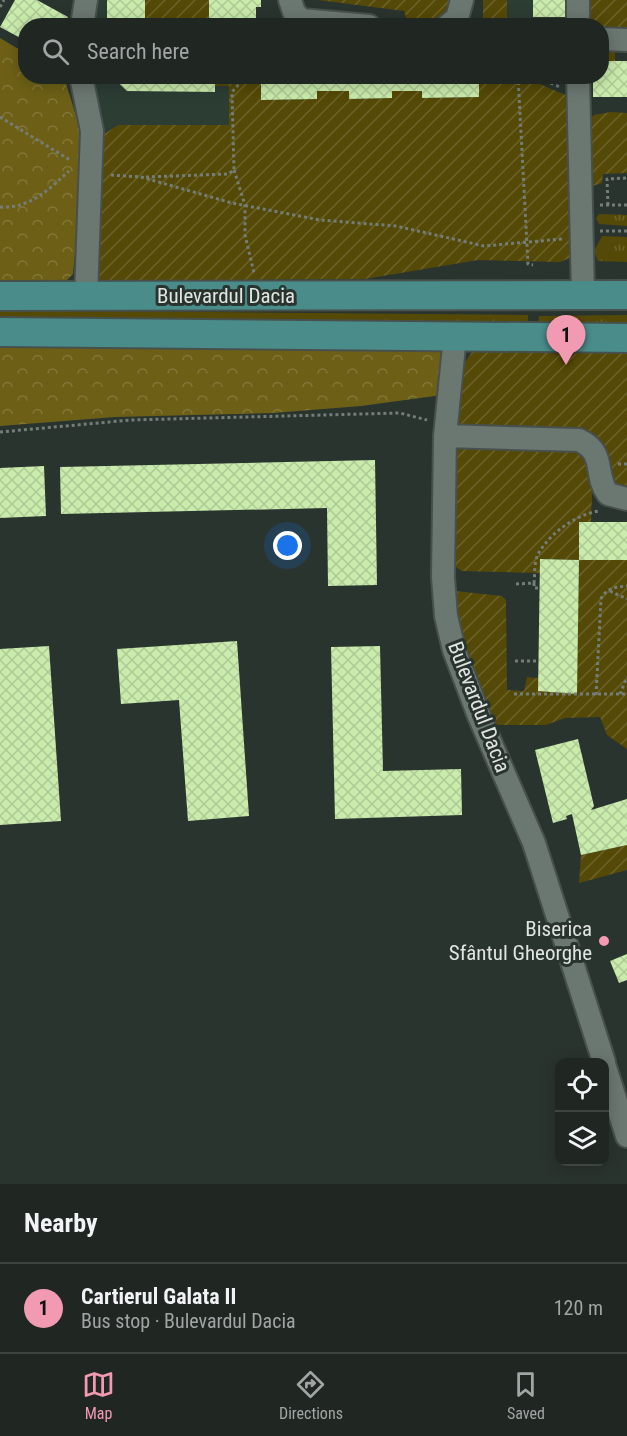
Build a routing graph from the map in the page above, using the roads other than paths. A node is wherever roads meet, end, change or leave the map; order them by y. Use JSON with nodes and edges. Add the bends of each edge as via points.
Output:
{"nodes":[{"id":1,"x":86,"y":0,"type":"edge"},
{"id":2,"x":290,"y":0,"type":"edge"},
{"id":3,"x":462,"y":0,"type":"edge"},
{"id":4,"x":578,"y":0,"type":"edge"},
{"id":5,"x":83,"y":18,"type":"edge"},
{"id":6,"x":300,"y":18,"type":"edge"},
{"id":7,"x":457,"y":18,"type":"edge"},
{"id":8,"x":578,"y":18,"type":"edge"},
{"id":9,"x":609,"y":39,"type":"edge"},
{"id":10,"x":627,"y":40,"type":"edge"},
{"id":11,"x":83,"y":84,"type":"edge"},
{"id":12,"x":578,"y":84,"type":"edge"},
{"id":13,"x":583,"y":294,"type":"junction"},
{"id":14,"x":627,"y":295,"type":"edge"},
{"id":15,"x":0,"y":296,"type":"edge"},
{"id":16,"x":86,"y":297,"type":"junction"},
{"id":17,"x":0,"y":332,"type":"edge"},
{"id":18,"x":455,"y":336,"type":"junction"},
{"id":19,"x":627,"y":338,"type":"edge"},
{"id":20,"x":445,"y":430,"type":"junction"},
{"id":21,"x":619,"y":504,"type":"edge"},
{"id":22,"x":602,"y":1058,"type":"edge"},
{"id":23,"x":609,"y":1079,"type":"edge"},
{"id":24,"x":627,"y":1136,"type":"edge"}],
"edges":[{"from":1,"to":5,"type":"street"},
{"from":2,"to":6,"type":"street"},
{"from":3,"to":7,"type":"street"},
{"from":4,"to":8,"type":"street"},
{"from":9,"to":10,"type":"street"},
{"from":11,"to":16,"type":"street","via":[[92,131],[84,169]]},
{"from":12,"to":13,"type":"street"},
{"from":13,"to":14,"type":"main road","name":"Bulevardul Dacia"},
{"from":13,"to":16,"type":"main road","name":"Bulevardul Dacia"},
{"from":15,"to":16,"type":"main road","name":"Bulevardul Dacia"},
{"from":17,"to":18,"type":"main road","name":"Bulevardul Dacia"},
{"from":18,"to":19,"type":"main road","name":"Bulevardul Dacia"},
{"from":18,"to":20,"type":"street","name":"Bulevardul Dacia"},
{"from":20,"to":21,"type":"street","via":[[579,440],[589,444],[596,453],[603,488]]},
{"from":20,"to":22,"type":"street","name":"Bulevardul Dacia","via":[[443,577],[454,650],[534,843]]},
{"from":23,"to":24,"type":"street","name":"Bulevardul Dacia"}]}
